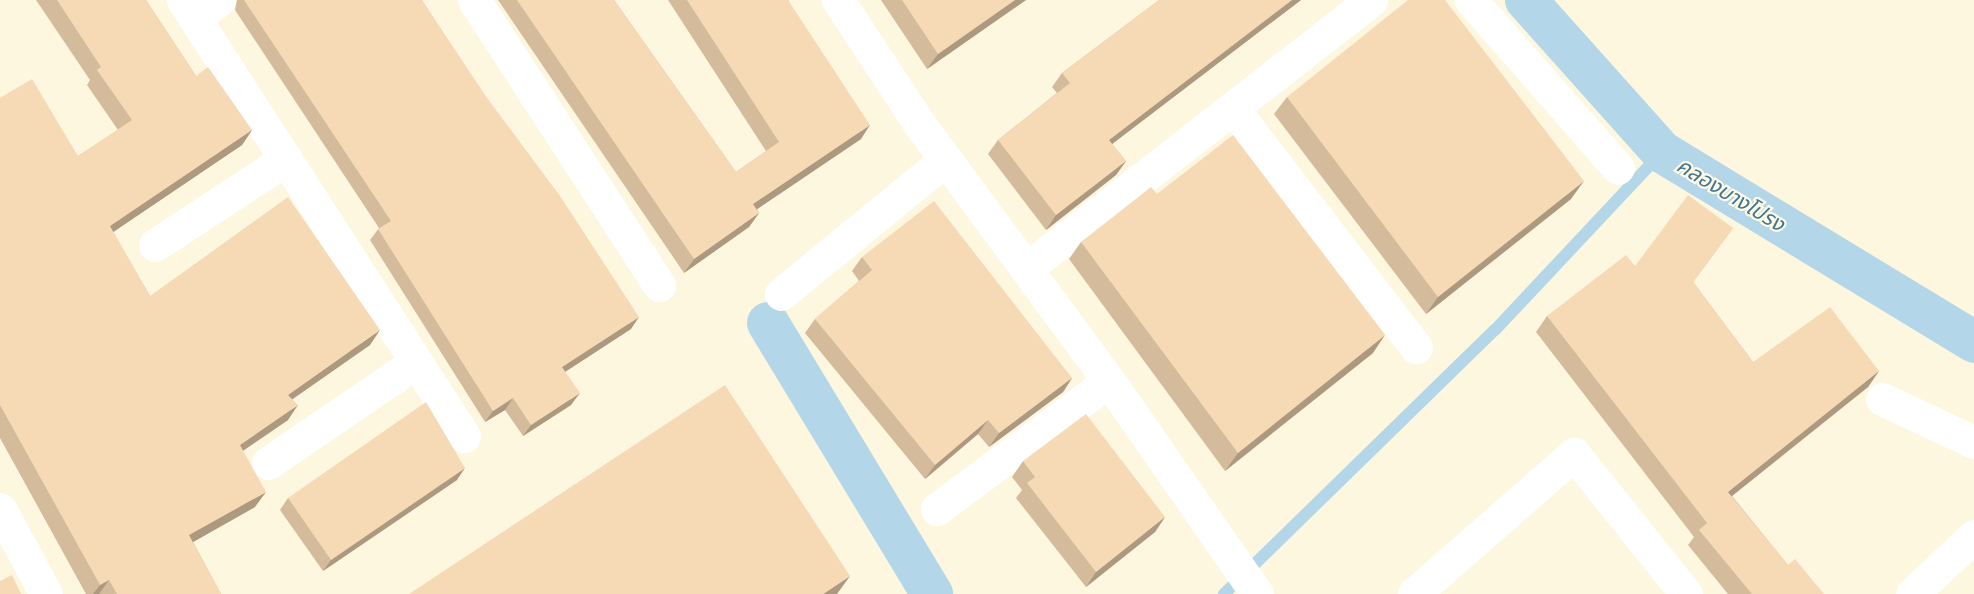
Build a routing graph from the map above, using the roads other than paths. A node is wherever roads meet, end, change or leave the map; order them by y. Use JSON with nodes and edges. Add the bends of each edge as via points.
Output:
{"nodes":[{"id":1,"x":474,"y":0,"type":"edge"},
{"id":2,"x":838,"y":0,"type":"edge"},
{"id":3,"x":1371,"y":0,"type":"edge"},
{"id":4,"x":1471,"y":0,"type":"edge"},
{"id":5,"x":199,"y":6,"type":"edge"},
{"id":6,"x":1234,"y":110,"type":"junction"},
{"id":7,"x":286,"y":159,"type":"junction"},
{"id":8,"x":945,"y":160,"type":"junction"},
{"id":9,"x":1618,"y":168,"type":"dead end"},
{"id":10,"x":155,"y":245,"type":"dead end"},
{"id":11,"x":1027,"y":268,"type":"junction"},
{"id":12,"x":659,"y":285,"type":"dead end"},
{"id":13,"x":781,"y":294,"type":"dead end"},
{"id":14,"x":1416,"y":347,"type":"dead end"},
{"id":15,"x":416,"y":362,"type":"junction"},
{"id":16,"x":1109,"y":381,"type":"junction"},
{"id":17,"x":1882,"y":399,"type":"dead end"},
{"id":18,"x":464,"y":436,"type":"dead end"},
{"id":19,"x":1974,"y":442,"type":"edge"},
{"id":20,"x":268,"y":463,"type":"dead end"},
{"id":21,"x":0,"y":509,"type":"edge"},
{"id":22,"x":937,"y":509,"type":"dead end"},
{"id":23,"x":1974,"y":536,"type":"edge"},
{"id":24,"x":1253,"y":589,"type":"edge"},
{"id":25,"x":46,"y":594,"type":"edge"},
{"id":26,"x":1414,"y":594,"type":"edge"},
{"id":27,"x":1686,"y":594,"type":"edge"},
{"id":28,"x":1912,"y":594,"type":"edge"}],
"edges":[{"from":1,"to":12,"type":"street"},
{"from":2,"to":8,"type":"street"},
{"from":3,"to":6,"type":"street"},
{"from":4,"to":9,"type":"street"},
{"from":5,"to":7,"type":"street"},
{"from":6,"to":11,"type":"street"},
{"from":6,"to":14,"type":"street"},
{"from":7,"to":10,"type":"street"},
{"from":7,"to":15,"type":"street"},
{"from":8,"to":11,"type":"street"},
{"from":8,"to":13,"type":"street"},
{"from":11,"to":16,"type":"street"},
{"from":15,"to":18,"type":"street"},
{"from":15,"to":20,"type":"street"},
{"from":16,"to":22,"type":"street"},
{"from":16,"to":24,"type":"street"},
{"from":17,"to":19,"type":"street"},
{"from":21,"to":25,"type":"street"},
{"from":23,"to":28,"type":"street"},
{"from":26,"to":27,"type":"street","via":[[1574,454]]}]}
